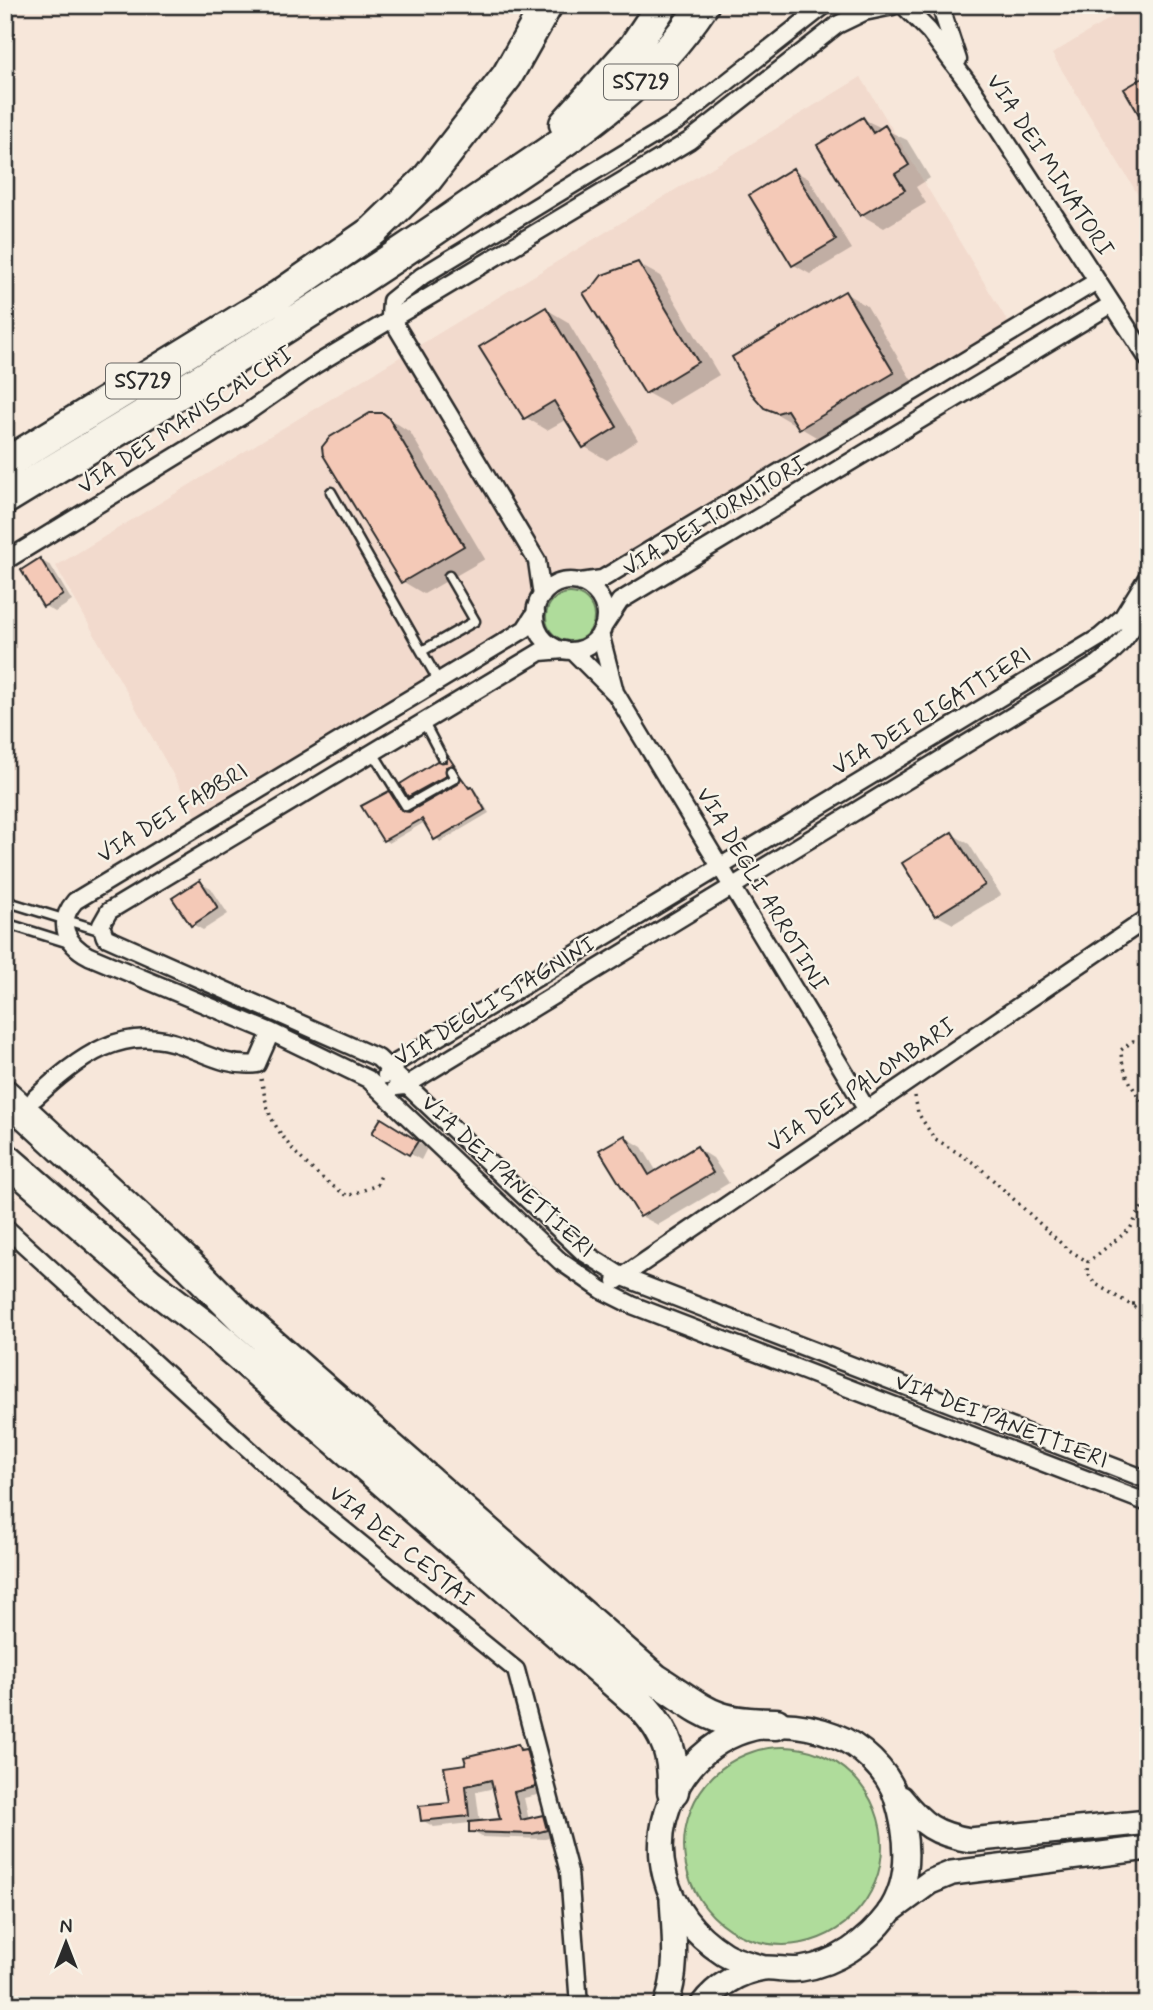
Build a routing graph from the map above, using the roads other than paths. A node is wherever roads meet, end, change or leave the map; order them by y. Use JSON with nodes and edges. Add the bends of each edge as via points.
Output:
{"nodes":[{"id":1,"x":535,"y":5,"type":"edge"},
{"id":2,"x":547,"y":5,"type":"edge"},
{"id":3,"x":663,"y":5,"type":"edge"},
{"id":4,"x":704,"y":5,"type":"edge"},
{"id":5,"x":825,"y":5,"type":"edge"},
{"id":6,"x":940,"y":5,"type":"edge"},
{"id":7,"x":892,"y":6,"type":"edge"},
{"id":8,"x":905,"y":6,"type":"edge"},
{"id":9,"x":971,"y":87,"type":"junction"},
{"id":10,"x":629,"y":153,"type":"junction"},
{"id":11,"x":446,"y":155,"type":"junction"},
{"id":12,"x":640,"y":171,"type":"junction"},
{"id":13,"x":476,"y":202,"type":"junction"},
{"id":14,"x":1097,"y":281,"type":"junction"},
{"id":15,"x":1112,"y":304,"type":"junction"},
{"id":16,"x":392,"y":320,"type":"junction"},
{"id":17,"x":1148,"y":359,"type":"edge"},
{"id":18,"x":183,"y":391,"type":"junction"},
{"id":19,"x":65,"y":428,"type":"junction"},
{"id":20,"x":847,"y":431,"type":"junction"},
{"id":21,"x":861,"y":456,"type":"junction"},
{"id":22,"x":5,"y":457,"type":"edge"},
{"id":23,"x":5,"y":464,"type":"edge"},
{"id":24,"x":331,"y":492,"type":"dead end"},
{"id":25,"x":5,"y":499,"type":"edge"},
{"id":26,"x":5,"y":518,"type":"edge"},
{"id":27,"x":5,"y":561,"type":"edge"},
{"id":28,"x":537,"y":561,"type":"junction"},
{"id":29,"x":449,"y":576,"type":"dead end"},
{"id":30,"x":1148,"y":576,"type":"edge"},
{"id":31,"x":574,"y":582,"type":"junction"},
{"id":32,"x":1148,"y":588,"type":"edge"},
{"id":33,"x":542,"y":596,"type":"junction"},
{"id":34,"x":536,"y":612,"type":"junction"},
{"id":35,"x":602,"y":630,"type":"junction"},
{"id":36,"x":422,"y":651,"type":"junction"},
{"id":37,"x":569,"y":651,"type":"junction"},
{"id":38,"x":438,"y":680,"type":"junction"},
{"id":39,"x":615,"y":694,"type":"junction"},
{"id":40,"x":423,"y":721,"type":"junction"},
{"id":41,"x":372,"y":751,"type":"junction"},
{"id":42,"x":314,"y":755,"type":"junction"},
{"id":43,"x":442,"y":757,"type":"dead end"},
{"id":44,"x":451,"y":771,"type":"dead end"},
{"id":45,"x":328,"y":778,"type":"junction"},
{"id":46,"x":721,"y":867,"type":"junction"},
{"id":47,"x":732,"y":885,"type":"junction"},
{"id":48,"x":5,"y":901,"type":"edge"},
{"id":49,"x":1148,"y":918,"type":"edge"},
{"id":50,"x":65,"y":919,"type":"junction"},
{"id":51,"x":5,"y":923,"type":"edge"},
{"id":52,"x":102,"y":930,"type":"junction"},
{"id":53,"x":70,"y":943,"type":"junction"},
{"id":54,"x":271,"y":1032,"type":"junction"},
{"id":55,"x":389,"y":1067,"type":"junction"},
{"id":56,"x":405,"y":1086,"type":"junction"},
{"id":57,"x":380,"y":1090,"type":"junction"},
{"id":58,"x":5,"y":1095,"type":"edge"},
{"id":59,"x":35,"y":1098,"type":"tunnel mouth"},
{"id":60,"x":867,"y":1110,"type":"junction"},
{"id":61,"x":5,"y":1120,"type":"edge"},
{"id":62,"x":5,"y":1143,"type":"edge"},
{"id":63,"x":5,"y":1158,"type":"edge"},
{"id":64,"x":5,"y":1227,"type":"edge"},
{"id":65,"x":623,"y":1277,"type":"junction"},
{"id":66,"x":602,"y":1290,"type":"junction"},
{"id":67,"x":242,"y":1318,"type":"junction"},
{"id":68,"x":211,"y":1331,"type":"junction"},
{"id":69,"x":1148,"y":1480,"type":"edge"},
{"id":70,"x":1148,"y":1503,"type":"edge"},
{"id":71,"x":776,"y":1724,"type":"junction"},
{"id":72,"x":894,"y":1790,"type":"junction"},
{"id":73,"x":673,"y":1791,"type":"junction"},
{"id":74,"x":1148,"y":1822,"type":"edge"},
{"id":75,"x":1148,"y":1848,"type":"edge"},
{"id":76,"x":672,"y":1899,"type":"junction"},
{"id":77,"x":889,"y":1912,"type":"junction"},
{"id":78,"x":764,"y":1968,"type":"junction"},
{"id":79,"x":579,"y":2005,"type":"edge"},
{"id":80,"x":666,"y":2005,"type":"edge"},
{"id":81,"x":702,"y":2005,"type":"edge"}],
"edges":[{"from":1,"to":11,"type":"highway"},
{"from":2,"to":11,"type":"highway","number":"SS729","via":[[508,76]]},
{"from":3,"to":13,"type":"highway","via":[[583,106]]},
{"from":4,"to":13,"type":"highway","number":"SS729","via":[[663,60],[627,96]]},
{"from":5,"to":10,"type":"street","via":[[710,97]]},
{"from":6,"to":9,"type":"street","via":[[949,39]]},
{"from":7,"to":8,"type":"street","name":"VIA DEI MANISCALCHI"},
{"from":7,"to":12,"type":"street","name":"VIA DEI MANISCALCHI","via":[[837,24],[722,118]]},
{"from":8,"to":9,"type":"street","name":"VIA DEI MINATORI"},
{"from":9,"to":14,"type":"street","name":"VIA DEI MINATORI"},
{"from":10,"to":12,"type":"street"},
{"from":10,"to":16,"type":"street","via":[[422,276],[391,301]]},
{"from":11,"to":19,"type":"highway","number":"SS729","via":[[373,231],[279,296]]},
{"from":12,"to":16,"type":"street","name":"VIA DEI MANISCALCHI"},
{"from":13,"to":18,"type":"highway","number":"SS729"},
{"from":14,"to":15,"type":"street","name":"VIA DEI MINATORI"},
{"from":14,"to":20,"type":"street","name":"VIA DEI TORNITORI"},
{"from":15,"to":17,"type":"street","name":"VIA DEI MINATORI"},
{"from":15,"to":21,"type":"street","name":"VIA DEI TORNITORI"},
{"from":16,"to":27,"type":"street","name":"VIA DEI MANISCALCHI"},
{"from":16,"to":28,"type":"street"},
{"from":18,"to":25,"type":"highway","number":"SS729"},
{"from":18,"to":26,"type":"highway","via":[[46,494]]},
{"from":19,"to":22,"type":"highway"},
{"from":19,"to":23,"type":"highway","number":"SS729"},
{"from":20,"to":21,"type":"street"},
{"from":20,"to":31,"type":"street","name":"VIA DEI TORNITORI","via":[[602,579]]},
{"from":21,"to":35,"type":"street","name":"VIA DEI TORNITORI","via":[[620,601]]},
{"from":24,"to":36,"type":"lane"},
{"from":28,"to":31,"type":"street"},
{"from":28,"to":33,"type":"street"},
{"from":29,"to":36,"type":"lane","via":[[475,621]]},
{"from":30,"to":46,"type":"street","name":"VIA DEI RIGATTIERI","via":[[1122,618],[1100,637]]},
{"from":31,"to":33,"type":"street","via":[[558,583]]},
{"from":31,"to":35,"type":"street","via":[[598,595],[605,616]]},
{"from":32,"to":47,"type":"street","name":"VIA DEI RIGATTIERI","via":[[1136,625],[1099,663]]},
{"from":33,"to":34,"type":"street"},
{"from":34,"to":37,"type":"street","via":[[545,640]]},
{"from":34,"to":38,"type":"street","name":"VIA DEI FABBRI","via":[[525,629]]},
{"from":35,"to":37,"type":"street","via":[[590,645]]},
{"from":35,"to":39,"type":"street"},
{"from":36,"to":38,"type":"lane"},
{"from":37,"to":39,"type":"street"},
{"from":37,"to":40,"type":"street","via":[[540,652]]},
{"from":38,"to":42,"type":"street","name":"VIA DEI FABBRI"},
{"from":39,"to":46,"type":"street","name":"VIA DEGLI ARROTINI"},
{"from":40,"to":41,"type":"street"},
{"from":40,"to":43,"type":"lane"},
{"from":41,"to":44,"type":"lane","via":[[406,806],[455,778]]},
{"from":41,"to":45,"type":"street"},
{"from":42,"to":45,"type":"street"},
{"from":42,"to":50,"type":"street","name":"VIA DEI FABBRI","via":[[75,901]]},
{"from":45,"to":52,"type":"street","via":[[109,911]]},
{"from":46,"to":47,"type":"street","name":"VIA DEGLI ARROTINI"},
{"from":46,"to":55,"type":"street","name":"VIA DEGLI STAGNINI"},
{"from":47,"to":56,"type":"street","name":"VIA DEGLI STAGNINI"},
{"from":47,"to":60,"type":"street","name":"VIA DEGLI ARROTINI"},
{"from":48,"to":50,"type":"lane"},
{"from":49,"to":60,"type":"street","name":"VIA DEI PALOMBARI"},
{"from":50,"to":52,"type":"lane"},
{"from":50,"to":53,"type":"street"},
{"from":51,"to":53,"type":"lane"},
{"from":52,"to":55,"type":"street","name":"VIA DEI PANETTIERI","via":[[109,942],[367,1052]]},
{"from":53,"to":54,"type":"street","name":"VIA DEI PANETTIERI","via":[[89,956]]},
{"from":54,"to":57,"type":"street","name":"VIA DEI PANETTIERI","via":[[352,1070]]},
{"from":54,"to":59,"type":"street","via":[[257,1064],[239,1066],[156,1037],[135,1038],[65,1070]]},
{"from":55,"to":56,"type":"street","name":"VIA DEI PANETTIERI"},
{"from":55,"to":57,"type":"street","name":"VIA DEGLI STAGNINI"},
{"from":56,"to":57,"type":"street","name":"VIA DEGLI STAGNINI"},
{"from":56,"to":65,"type":"street","name":"VIA DEI PANETTIERI","via":[[583,1252]]},
{"from":57,"to":66,"type":"street","name":"VIA DEI PANETTIERI","via":[[560,1261]]},
{"from":58,"to":67,"type":"highway"},
{"from":60,"to":65,"type":"street","name":"VIA DEI PALOMBARI"},
{"from":61,"to":67,"type":"highway","via":[[181,1272]]},
{"from":62,"to":68,"type":"highway"},
{"from":63,"to":68,"type":"highway"},
{"from":64,"to":79,"type":"street","name":"VIA DEI CESTAI","via":[[286,1483],[516,1670],[569,1872]]},
{"from":65,"to":66,"type":"street","name":"VIA DEI PALOMBARI"},
{"from":65,"to":69,"type":"street","name":"VIA DEI PANETTIERI"},
{"from":66,"to":70,"type":"street","name":"VIA DEI PANETTIERI"},
{"from":67,"to":71,"type":"highway","via":[[655,1679],[715,1718]]},
{"from":68,"to":73,"type":"highway","via":[[644,1708],[673,1755]]},
{"from":71,"to":72,"type":"main road","via":[[811,1727],[845,1740],[873,1761]]},
{"from":71,"to":73,"type":"main road","via":[[741,1731],[712,1746],[688,1768]]},
{"from":72,"to":74,"type":"main road","via":[[922,1823],[948,1836],[970,1840]]},
{"from":72,"to":77,"type":"main road","via":[[907,1830],[905,1872]]},
{"from":73,"to":76,"type":"main road","via":[[660,1845]]},
{"from":75,"to":77,"type":"main road","via":[[952,1873],[930,1882]]},
{"from":76,"to":78,"type":"main road","via":[[695,1932],[726,1956]]},
{"from":76,"to":80,"type":"main road","via":[[676,1950],[673,1987]]},
{"from":77,"to":78,"type":"main road","via":[[866,1939],[835,1959],[800,1969]]},
{"from":78,"to":81,"type":"main road","via":[[735,1977],[713,1991]]}]}
